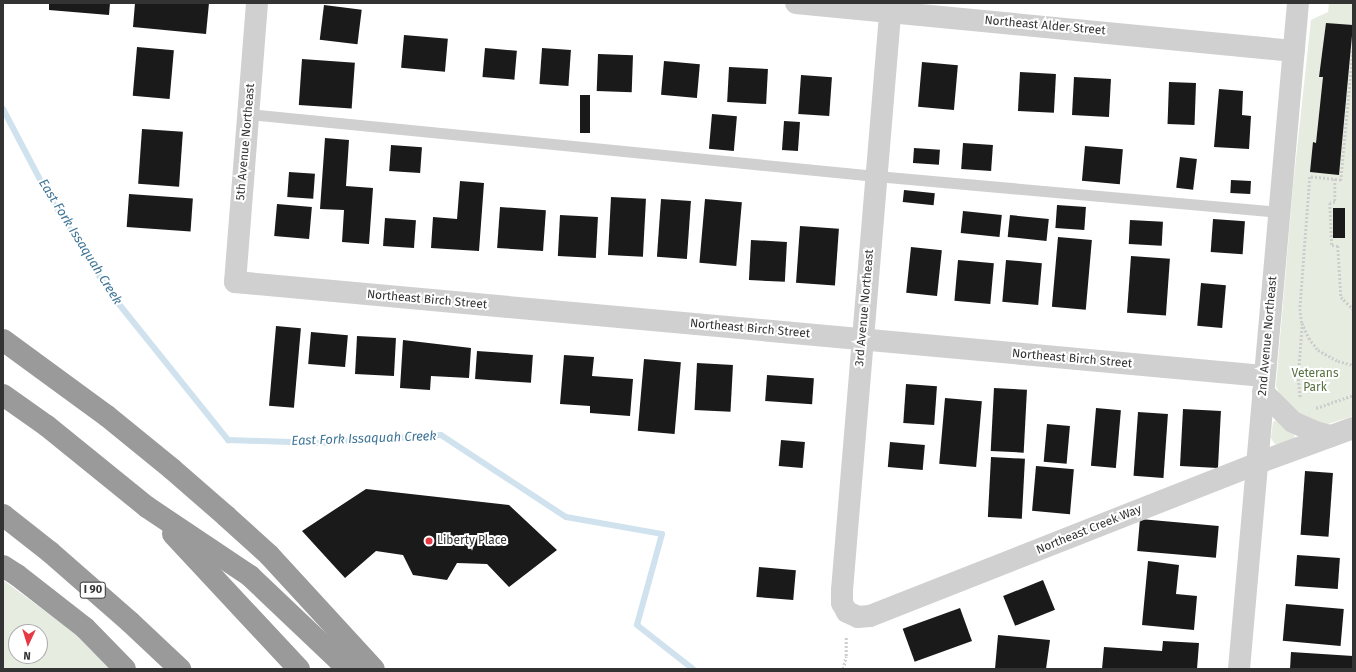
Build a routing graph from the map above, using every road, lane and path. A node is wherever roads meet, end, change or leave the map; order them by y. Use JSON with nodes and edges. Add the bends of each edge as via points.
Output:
{"nodes":[{"id":1,"x":257,"y":3,"type":"edge"},
{"id":2,"x":796,"y":3,"type":"edge"},
{"id":3,"x":1298,"y":3,"type":"edge"},
{"id":4,"x":890,"y":7,"type":"edge"},
{"id":5,"x":1294,"y":51,"type":"junction"},
{"id":6,"x":1353,"y":51,"type":"edge"},
{"id":7,"x":248,"y":114,"type":"junction"},
{"id":8,"x":876,"y":176,"type":"junction"},
{"id":9,"x":1335,"y":180,"type":"junction"},
{"id":10,"x":1279,"y":212,"type":"junction"},
{"id":11,"x":235,"y":282,"type":"joint"},
{"id":12,"x":1353,"y":309,"type":"edge"},
{"id":13,"x":1302,"y":322,"type":"junction"},
{"id":14,"x":3,"y":340,"type":"edge"},
{"id":15,"x":862,"y":340,"type":"junction"},
{"id":16,"x":1353,"y":365,"type":"edge"},
{"id":17,"x":1264,"y":384,"type":"junction"},
{"id":18,"x":3,"y":395,"type":"edge"},
{"id":19,"x":1353,"y":395,"type":"edge"},
{"id":20,"x":1301,"y":400,"type":"dead end"},
{"id":21,"x":1309,"y":407,"type":"dead end"},
{"id":22,"x":1353,"y":428,"type":"edge"},
{"id":23,"x":1330,"y":436,"type":"junction"},
{"id":24,"x":1258,"y":463,"type":"junction"},
{"id":25,"x":147,"y":507,"type":"junction"},
{"id":26,"x":3,"y":515,"type":"edge"},
{"id":27,"x":3,"y":566,"type":"edge"},
{"id":28,"x":3,"y":580,"type":"edge"},
{"id":29,"x":847,"y":612,"type":"junction"},
{"id":30,"x":124,"y":669,"type":"edge"},
{"id":31,"x":180,"y":669,"type":"edge"},
{"id":32,"x":299,"y":669,"type":"edge"},
{"id":33,"x":348,"y":669,"type":"edge"},
{"id":34,"x":374,"y":669,"type":"edge"},
{"id":35,"x":843,"y":669,"type":"edge"},
{"id":36,"x":1239,"y":669,"type":"edge"}],
"edges":[{"from":1,"to":7,"type":"street","name":"5th Avenue Northeast"},
{"from":2,"to":4,"type":"street","name":"Northeast Alder Street"},
{"from":3,"to":5,"type":"street","name":"2nd Avenue Northeast"},
{"from":4,"to":5,"type":"street","name":"Northeast Alder Street"},
{"from":4,"to":8,"type":"street","name":"3rd Avenue Northeast"},
{"from":5,"to":10,"type":"street","name":"2nd Avenue Northeast"},
{"from":6,"to":9,"type":"path","via":[[1341,180]]},
{"from":7,"to":8,"type":"lane"},
{"from":7,"to":11,"type":"street","name":"5th Avenue Northeast"},
{"from":8,"to":10,"type":"lane"},
{"from":8,"to":15,"type":"street","name":"3rd Avenue Northeast"},
{"from":9,"to":12,"type":"path","via":[[1336,202],[1330,202],[1332,246],[1338,246],[1341,297]]},
{"from":9,"to":13,"type":"path","via":[[1310,177],[1301,302]]},
{"from":10,"to":17,"type":"street","name":"2nd Avenue Northeast"},
{"from":11,"to":15,"type":"street","name":"Northeast Birch Street"},
{"from":13,"to":16,"type":"path","via":[[1318,350],[1338,361]]},
{"from":13,"to":20,"type":"path","via":[[1298,377]]},
{"from":14,"to":34,"type":"highway","via":[[107,416],[270,555]]},
{"from":15,"to":17,"type":"street","name":"Northeast Birch Street"},
{"from":15,"to":29,"type":"street","name":"3rd Avenue Northeast","via":[[842,590],[842,603]]},
{"from":17,"to":23,"type":"street","via":[[1293,422]]},
{"from":17,"to":24,"type":"street","name":"2nd Avenue Northeast"},
{"from":18,"to":25,"type":"highway","via":[[47,426]]},
{"from":19,"to":21,"type":"path","via":[[1322,406]]},
{"from":22,"to":23,"type":"street","name":"Northeast Creek Way"},
{"from":23,"to":24,"type":"street","name":"Northeast Creek Way"},
{"from":24,"to":29,"type":"street","name":"Northeast Creek Way","via":[[870,616],[858,617]]},
{"from":24,"to":36,"type":"street","name":"2nd Avenue Northeast"},
{"from":25,"to":32,"type":"highway"},
{"from":25,"to":33,"type":"highway","via":[[250,576]]},
{"from":26,"to":31,"type":"highway","number":"I 90","via":[[56,557]]},
{"from":27,"to":30,"type":"highway","via":[[85,628]]},
{"from":28,"to":30,"type":"highway"},
{"from":29,"to":35,"type":"path","via":[[846,656]]}]}
